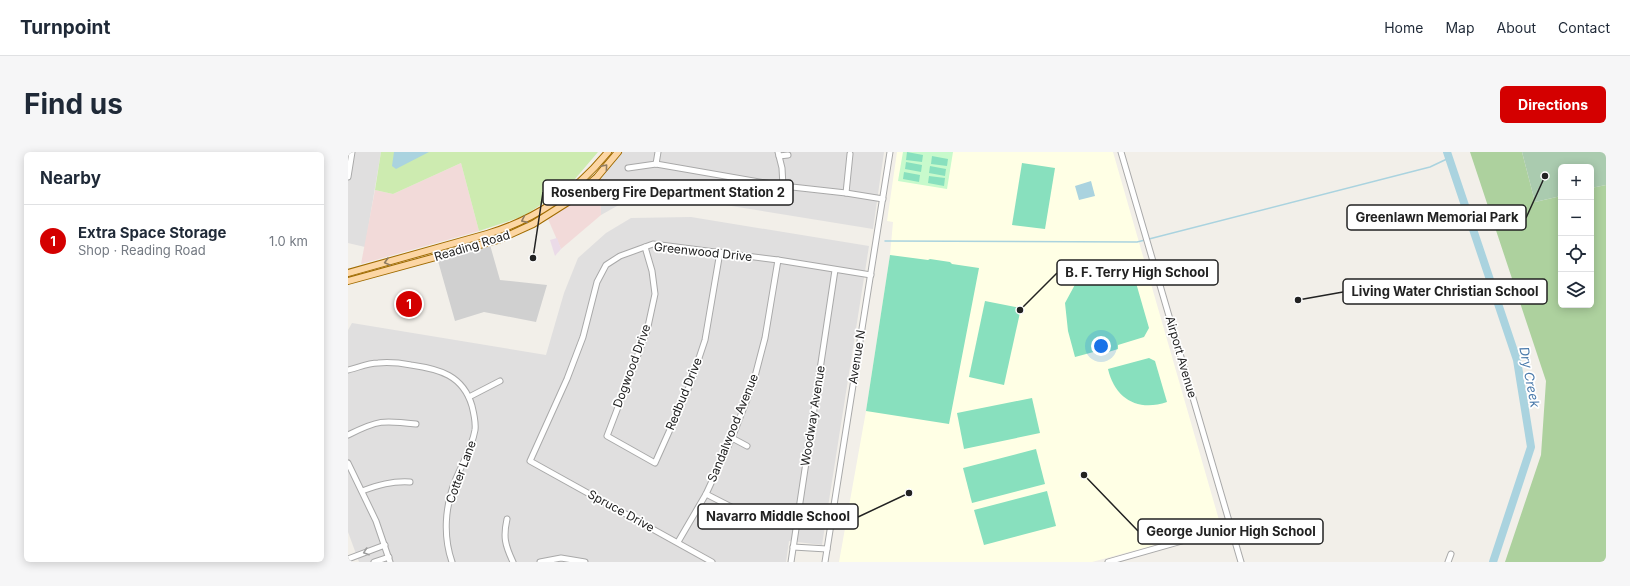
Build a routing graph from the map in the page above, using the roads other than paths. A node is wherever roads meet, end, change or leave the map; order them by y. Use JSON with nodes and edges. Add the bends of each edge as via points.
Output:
{"nodes":[{"id":1,"x":352,"y":152,"type":"edge"},
{"id":2,"x":608,"y":152,"type":"edge"},
{"id":3,"x":618,"y":152,"type":"edge"},
{"id":4,"x":658,"y":152,"type":"edge"},
{"id":5,"x":890,"y":152,"type":"edge"},
{"id":6,"x":1121,"y":152,"type":"edge"},
{"id":7,"x":779,"y":154,"type":"edge"},
{"id":8,"x":788,"y":154,"type":"dead end"},
{"id":9,"x":850,"y":154,"type":"dead end"},
{"id":10,"x":656,"y":164,"type":"junction"},
{"id":11,"x":628,"y":168,"type":"dead end"},
{"id":12,"x":348,"y":177,"type":"edge"},
{"id":13,"x":782,"y":186,"type":"junction"},
{"id":14,"x":846,"y":193,"type":"junction"},
{"id":15,"x":883,"y":199,"type":"junction"},
{"id":16,"x":468,"y":240,"type":"junction"},
{"id":17,"x":470,"y":248,"type":"junction"},
{"id":18,"x":646,"y":248,"type":"junction"},
{"id":19,"x":720,"y":252,"type":"junction"},
{"id":20,"x":400,"y":258,"type":"junction"},
{"id":21,"x":778,"y":260,"type":"junction"},
{"id":22,"x":402,"y":267,"type":"junction"},
{"id":23,"x":835,"y":270,"type":"junction"},
{"id":24,"x":348,"y":273,"type":"edge"},
{"id":25,"x":871,"y":275,"type":"junction"},
{"id":26,"x":348,"y":281,"type":"edge"},
{"id":27,"x":348,"y":370,"type":"edge"},
{"id":28,"x":500,"y":381,"type":"dead end"},
{"id":29,"x":469,"y":397,"type":"junction"},
{"id":30,"x":416,"y":424,"type":"dead end"},
{"id":31,"x":348,"y":435,"type":"edge"},
{"id":32,"x":732,"y":438,"type":"junction"},
{"id":33,"x":747,"y":446,"type":"dead end"},
{"id":34,"x":530,"y":462,"type":"joint"},
{"id":35,"x":348,"y":463,"type":"edge"},
{"id":36,"x":655,"y":463,"type":"joint"},
{"id":37,"x":410,"y":482,"type":"dead end"},
{"id":38,"x":362,"y":491,"type":"junction"},
{"id":39,"x":706,"y":494,"type":"junction"},
{"id":40,"x":751,"y":518,"type":"dead end"},
{"id":41,"x":507,"y":519,"type":"dead end"},
{"id":42,"x":1231,"y":527,"type":"junction"},
{"id":43,"x":678,"y":542,"type":"junction"},
{"id":44,"x":384,"y":546,"type":"junction"},
{"id":45,"x":793,"y":547,"type":"junction"},
{"id":46,"x":827,"y":549,"type":"junction"},
{"id":47,"x":1451,"y":554,"type":"dead end"},
{"id":48,"x":348,"y":558,"type":"edge"},
{"id":49,"x":389,"y":560,"type":"edge"},
{"id":50,"x":350,"y":562,"type":"edge"},
{"id":51,"x":374,"y":562,"type":"edge"},
{"id":52,"x":452,"y":562,"type":"edge"},
{"id":53,"x":513,"y":562,"type":"edge"},
{"id":54,"x":540,"y":562,"type":"edge"},
{"id":55,"x":585,"y":562,"type":"edge"},
{"id":56,"x":712,"y":562,"type":"edge"},
{"id":57,"x":791,"y":562,"type":"edge"},
{"id":58,"x":825,"y":562,"type":"edge"},
{"id":59,"x":1108,"y":562,"type":"edge"},
{"id":60,"x":1241,"y":562,"type":"edge"},
{"id":61,"x":1448,"y":562,"type":"edge"}],
"edges":[{"from":1,"to":12,"type":"street"},
{"from":2,"to":16,"type":"main road","name":"Reading Road","one_way":true,"via":[[577,185],[550,206],[507,228]]},
{"from":17,"to":3,"type":"main road","name":"Reading Road","one_way":true,"via":[[498,240],[533,224],[571,200],[597,177]]},
{"from":4,"to":10,"type":"street"},
{"from":5,"to":15,"type":"street","name":"Avenue N"},
{"from":6,"to":42,"type":"street","name":"Airport Avenue"},
{"from":7,"to":8,"type":"street"},
{"from":7,"to":13,"type":"street"},
{"from":9,"to":14,"type":"street"},
{"from":10,"to":11,"type":"street"},
{"from":10,"to":13,"type":"street"},
{"from":13,"to":14,"type":"street"},
{"from":14,"to":15,"type":"street"},
{"from":15,"to":25,"type":"street","name":"Avenue N"},
{"from":16,"to":17,"type":"main road"},
{"from":16,"to":20,"type":"main road","name":"Reading Road"},
{"from":17,"to":22,"type":"main road","name":"Reading Road"},
{"from":18,"to":19,"type":"street","name":"Greenwood Drive","via":[[653,244]]},
{"from":18,"to":34,"type":"street","name":"Greenwood Drive","via":[[620,256],[606,265],[597,282],[583,337],[567,379]]},
{"from":18,"to":36,"type":"street","name":"Dogwood Drive","via":[[654,294],[647,331],[607,436]]},
{"from":19,"to":21,"type":"street","name":"Greenwood Drive"},
{"from":19,"to":36,"type":"street","name":"Redbud Drive","via":[[705,340],[690,385]]},
{"from":20,"to":22,"type":"main road"},
{"from":20,"to":24,"type":"main road","name":"Reading Road","one_way":true},
{"from":21,"to":23,"type":"street","name":"Greenwood Drive"},
{"from":21,"to":32,"type":"street","name":"Sandalwood Avenue","via":[[763,346],[753,384]]},
{"from":22,"to":26,"type":"main road","name":"Reading Road"},
{"from":23,"to":25,"type":"street","name":"Greenwood Drive"},
{"from":23,"to":45,"type":"street","name":"Woodway Avenue"},
{"from":25,"to":46,"type":"street","name":"Avenue N"},
{"from":27,"to":29,"type":"street","name":"Cotter Lane","via":[[391,362],[431,368],[452,377]]},
{"from":28,"to":29,"type":"street"},
{"from":29,"to":52,"type":"street","name":"Cotter Lane","via":[[475,417],[475,429],[447,510],[447,540]]},
{"from":30,"to":31,"type":"street","via":[[385,421]]},
{"from":32,"to":33,"type":"street"},
{"from":32,"to":39,"type":"street","name":"Sandalwood Avenue"},
{"from":34,"to":43,"type":"street","name":"Spruce Drive"},
{"from":35,"to":38,"type":"street"},
{"from":37,"to":38,"type":"street","via":[[378,485]]},
{"from":38,"to":44,"type":"street"},
{"from":39,"to":40,"type":"street"},
{"from":39,"to":43,"type":"street","name":"Sandalwood Avenue"},
{"from":41,"to":53,"type":"street","via":[[505,541]]},
{"from":42,"to":59,"type":"street"},
{"from":42,"to":60,"type":"street","name":"Airport Avenue"},
{"from":43,"to":56,"type":"street","name":"Spruce Drive"},
{"from":44,"to":48,"type":"street","one_way":true},
{"from":44,"to":49,"type":"street"},
{"from":45,"to":46,"type":"street"},
{"from":45,"to":57,"type":"street","name":"Woodway Avenue"},
{"from":46,"to":58,"type":"street","name":"Avenue N"},
{"from":47,"to":61,"type":"street"},
{"from":48,"to":50,"type":"street"},
{"from":49,"to":51,"type":"street"},
{"from":54,"to":55,"type":"street","via":[[561,558]]}]}
